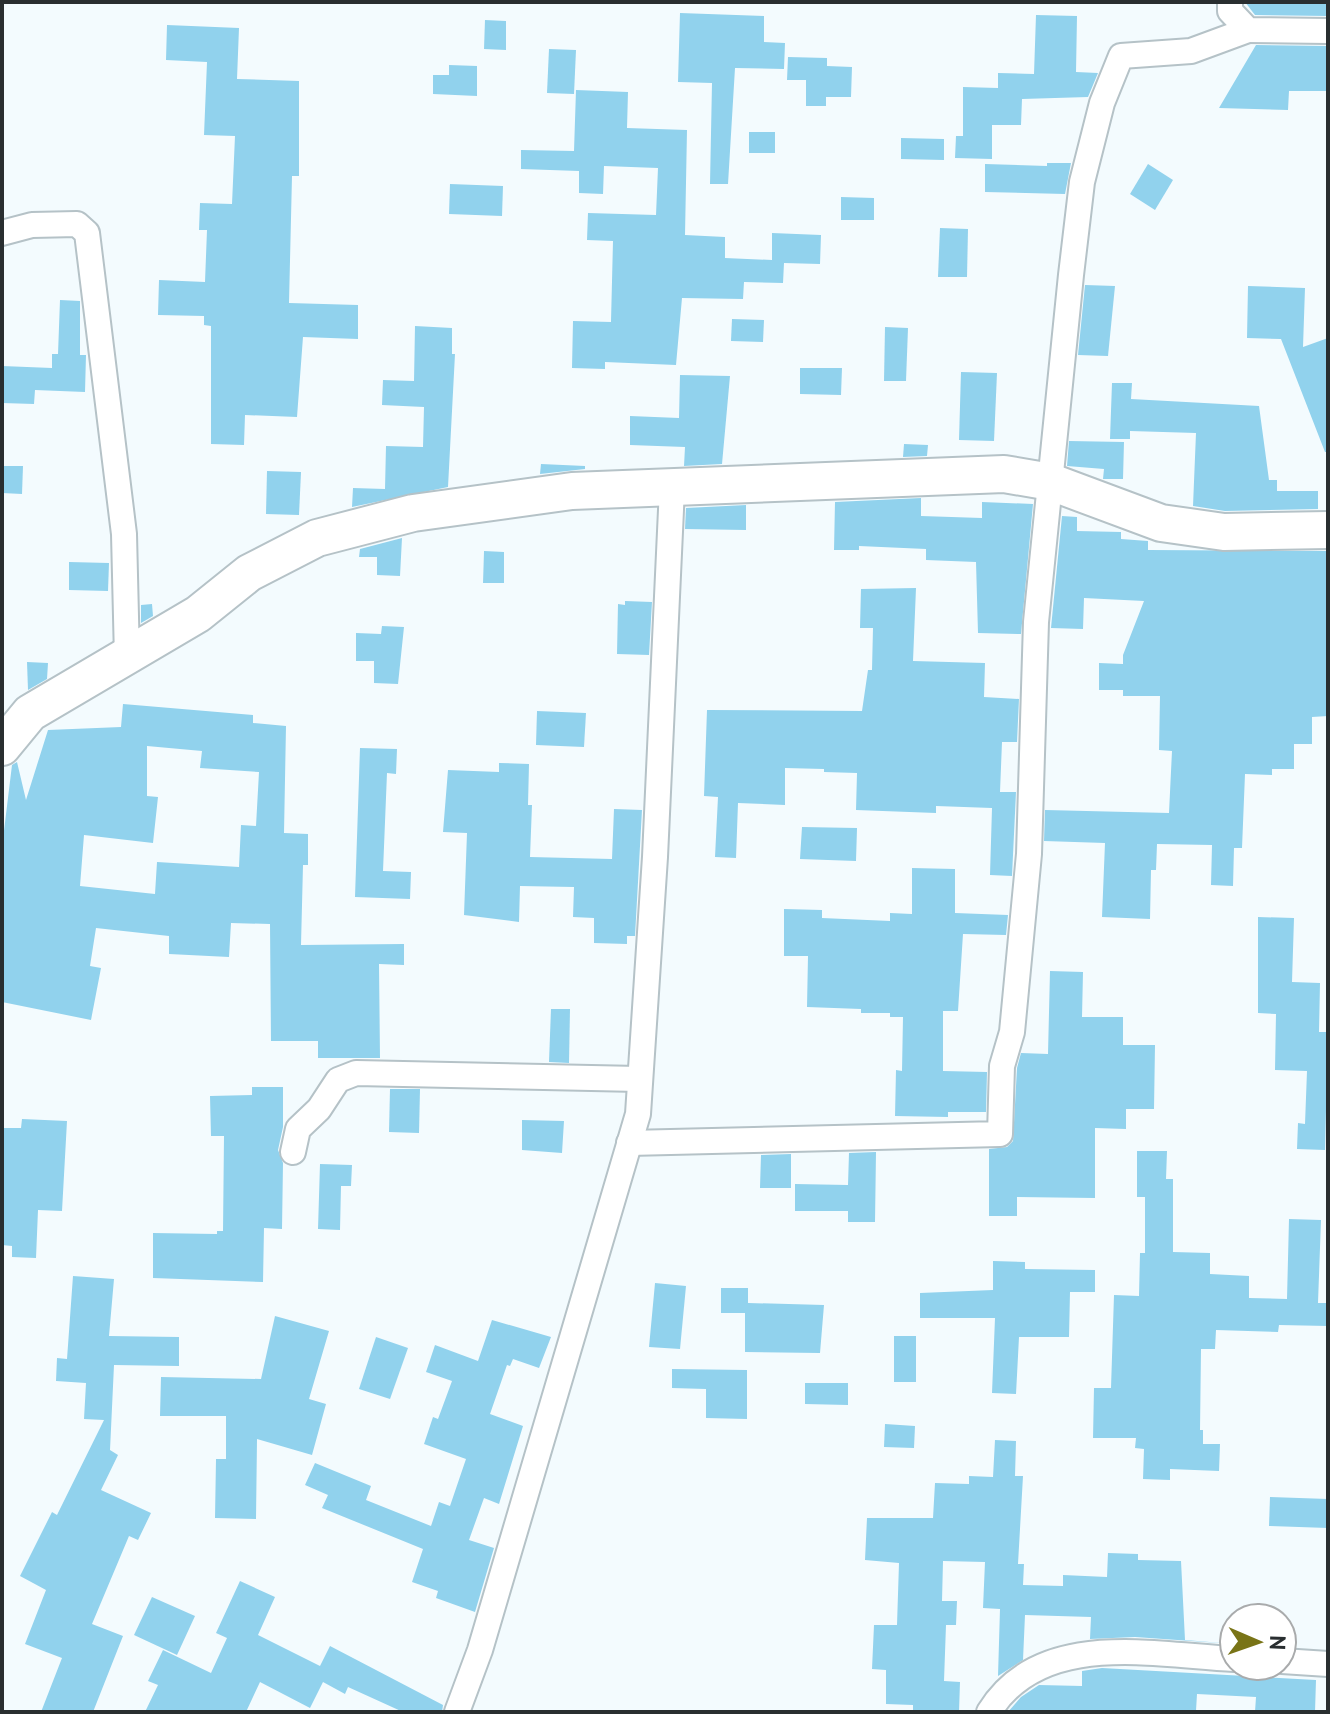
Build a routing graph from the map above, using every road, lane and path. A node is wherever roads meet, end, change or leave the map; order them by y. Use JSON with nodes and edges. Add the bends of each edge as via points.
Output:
{"nodes":[{"id":1,"x":1230,"y":2,"type":"edge"},
{"id":2,"x":1248,"y":30,"type":"junction"},
{"id":3,"x":1328,"y":31,"type":"edge"},
{"id":4,"x":2,"y":233,"type":"edge"},
{"id":5,"x":1051,"y":482,"type":"junction"},
{"id":6,"x":672,"y":488,"type":"junction"},
{"id":7,"x":1328,"y":530,"type":"edge"},
{"id":8,"x":127,"y":658,"type":"junction"},
{"id":9,"x":2,"y":747,"type":"edge"},
{"id":10,"x":639,"y":1079,"type":"junction"},
{"id":11,"x":629,"y":1143,"type":"junction"},
{"id":12,"x":293,"y":1152,"type":"dead end"},
{"id":13,"x":1218,"y":1658,"type":"edge"},
{"id":14,"x":1298,"y":1662,"type":"edge"},
{"id":15,"x":1328,"y":1664,"type":"edge"},
{"id":16,"x":457,"y":1712,"type":"edge"},
{"id":17,"x":989,"y":1712,"type":"edge"}],
"edges":[{"from":1,"to":2,"type":"street","via":[[1230,11]]},
{"from":2,"to":3,"type":"street"},
{"from":2,"to":5,"type":"street","via":[[1191,51],[1121,56],[1102,103],[1082,182]]},
{"from":4,"to":8,"type":"street","via":[[32,225],[77,224],[87,233],[124,534]]},
{"from":5,"to":6,"type":"street","via":[[1004,474]]},
{"from":5,"to":7,"type":"street","via":[[1161,523],[1224,532]]},
{"from":5,"to":11,"type":"street","via":[[1036,622],[1029,854],[1012,1032],[1002,1066],[1000,1134]]},
{"from":6,"to":8,"type":"street","via":[[572,491],[413,513],[317,538],[249,573],[198,614]]},
{"from":6,"to":10,"type":"street"},
{"from":8,"to":9,"type":"street","via":[[30,713]]},
{"from":10,"to":11,"type":"street","via":[[638,1114]]},
{"from":10,"to":12,"type":"street","via":[[356,1073],[338,1080],[298,1129]]},
{"from":11,"to":16,"type":"street","via":[[480,1650]]},
{"from":13,"to":17,"type":"street","via":[[1091,1652],[1065,1657],[1022,1677]]},
{"from":14,"to":15,"type":"street"}]}
